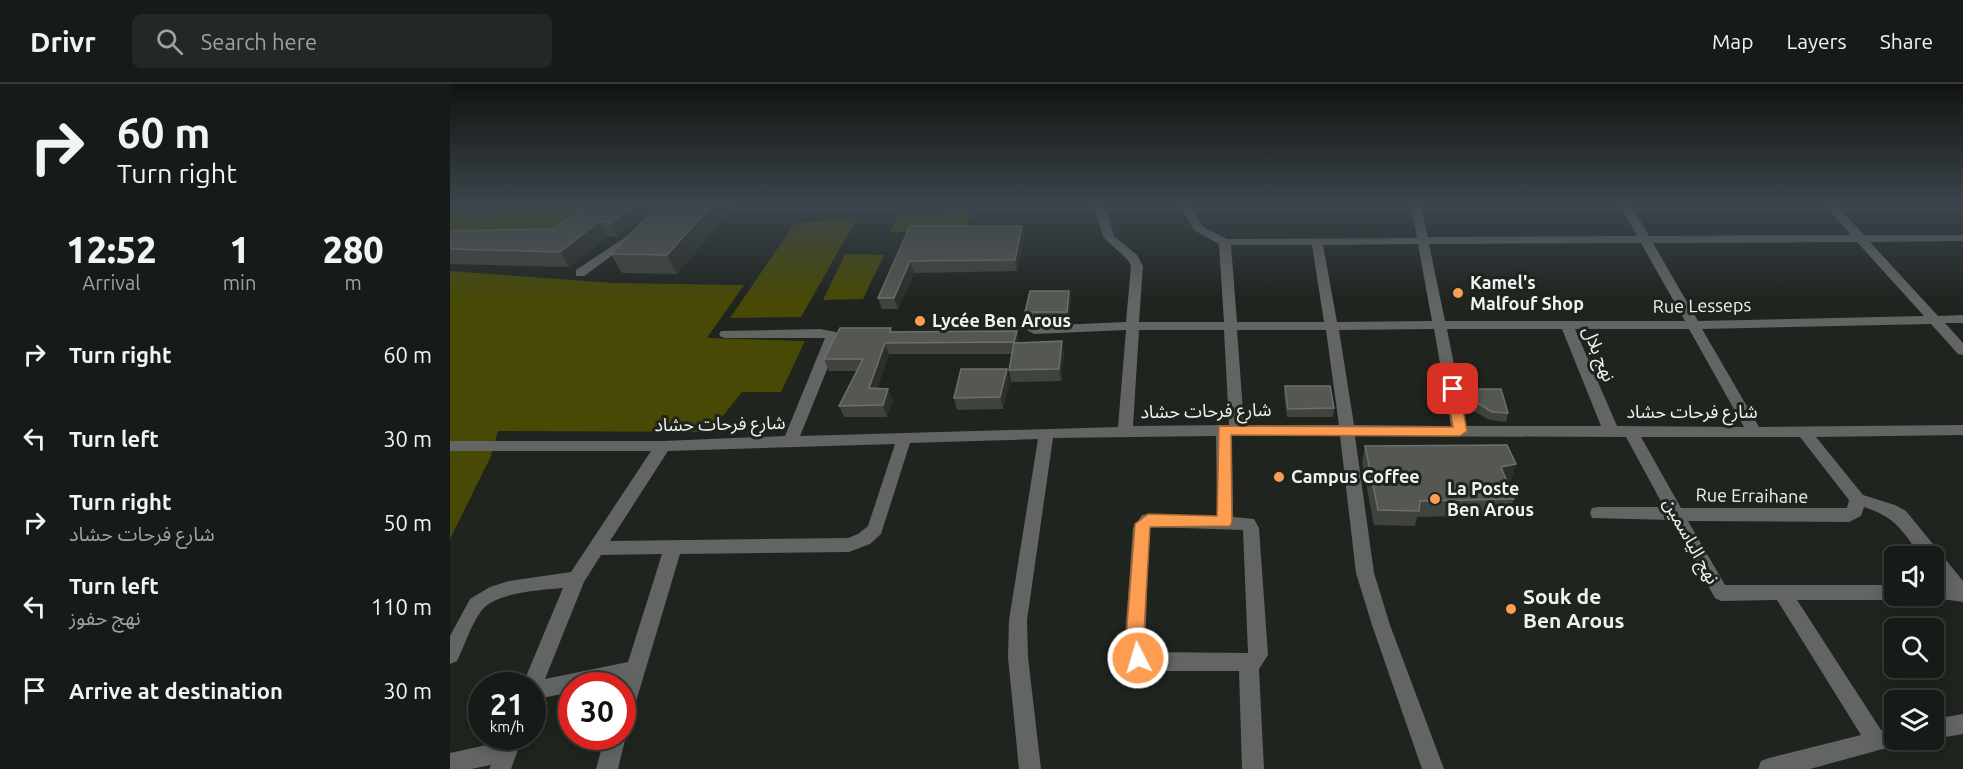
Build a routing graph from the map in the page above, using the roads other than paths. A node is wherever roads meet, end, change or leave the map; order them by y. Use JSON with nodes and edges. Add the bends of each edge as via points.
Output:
{"nodes":[{"id":1,"x":631,"y":237,"type":"edge"},
{"id":2,"x":1109,"y":237,"type":"edge"},
{"id":3,"x":1215,"y":237,"type":"edge"},
{"id":4,"x":1424,"y":237,"type":"edge"},
{"id":5,"x":1643,"y":237,"type":"edge"},
{"id":6,"x":1860,"y":238,"type":"junction"},
{"id":7,"x":1963,"y":238,"type":"edge"},
{"id":8,"x":1645,"y":241,"type":"junction"},
{"id":9,"x":1225,"y":242,"type":"junction"},
{"id":10,"x":1317,"y":242,"type":"junction"},
{"id":11,"x":1425,"y":242,"type":"junction"},
{"id":12,"x":580,"y":273,"type":"dead end"},
{"id":13,"x":1934,"y":319,"type":"junction"},
{"id":14,"x":1963,"y":319,"type":"edge"},
{"id":15,"x":1441,"y":324,"type":"junction"},
{"id":16,"x":1332,"y":325,"type":"junction"},
{"id":17,"x":1568,"y":325,"type":"junction"},
{"id":18,"x":1691,"y":325,"type":"junction"},
{"id":19,"x":1131,"y":326,"type":"junction"},
{"id":20,"x":1232,"y":326,"type":"junction"},
{"id":21,"x":1034,"y":330,"type":"dead end"},
{"id":22,"x":726,"y":334,"type":"dead end"},
{"id":23,"x":1963,"y":351,"type":"edge"},
{"id":24,"x":1345,"y":429,"type":"junction"},
{"id":25,"x":1231,"y":430,"type":"junction"},
{"id":26,"x":1957,"y":430,"type":"edge"},
{"id":27,"x":1125,"y":431,"type":"junction"},
{"id":28,"x":1460,"y":431,"type":"junction"},
{"id":29,"x":1611,"y":431,"type":"junction"},
{"id":30,"x":1630,"y":431,"type":"junction"},
{"id":31,"x":1755,"y":432,"type":"junction"},
{"id":32,"x":1804,"y":432,"type":"junction"},
{"id":33,"x":1046,"y":433,"type":"junction"},
{"id":34,"x":904,"y":438,"type":"junction"},
{"id":35,"x":790,"y":442,"type":"junction"},
{"id":36,"x":1963,"y":442,"type":"edge"},
{"id":37,"x":450,"y":446,"type":"edge"},
{"id":38,"x":663,"y":446,"type":"junction"},
{"id":39,"x":1857,"y":499,"type":"junction"},
{"id":40,"x":1598,"y":513,"type":"dead end"},
{"id":41,"x":1675,"y":514,"type":"junction"},
{"id":42,"x":1225,"y":522,"type":"junction"},
{"id":43,"x":1923,"y":546,"type":"edge"},
{"id":44,"x":673,"y":547,"type":"junction"},
{"id":45,"x":596,"y":548,"type":"junction"},
{"id":46,"x":1944,"y":572,"type":"edge"},
{"id":47,"x":576,"y":579,"type":"junction"},
{"id":48,"x":1782,"y":592,"type":"junction"},
{"id":49,"x":1884,"y":592,"type":"edge"},
{"id":50,"x":1944,"y":592,"type":"edge"},
{"id":51,"x":1962,"y":593,"type":"edge"},
{"id":52,"x":450,"y":655,"type":"edge"},
{"id":53,"x":1249,"y":664,"type":"junction"},
{"id":54,"x":636,"y":669,"type":"junction"},
{"id":55,"x":538,"y":672,"type":"edge"},
{"id":56,"x":635,"y":672,"type":"edge"},
{"id":57,"x":546,"y":688,"type":"edge"},
{"id":58,"x":1963,"y":724,"type":"edge"},
{"id":59,"x":1944,"y":727,"type":"edge"},
{"id":60,"x":1884,"y":738,"type":"edge"},
{"id":61,"x":1884,"y":739,"type":"edge"},
{"id":62,"x":612,"y":750,"type":"edge"},
{"id":63,"x":507,"y":752,"type":"edge"},
{"id":64,"x":450,"y":763,"type":"edge"},
{"id":65,"x":607,"y":769,"type":"edge"},
{"id":66,"x":1030,"y":769,"type":"edge"},
{"id":67,"x":1252,"y":769,"type":"edge"},
{"id":68,"x":1433,"y":769,"type":"edge"},
{"id":69,"x":1769,"y":769,"type":"edge"}],
"edges":[{"from":1,"to":12,"type":"street"},
{"from":2,"to":19,"type":"street","via":[[1136,262]]},
{"from":3,"to":9,"type":"street"},
{"from":4,"to":11,"type":"street"},
{"from":5,"to":8,"type":"street"},
{"from":6,"to":7,"type":"street"},
{"from":6,"to":8,"type":"street"},
{"from":6,"to":13,"type":"street"},
{"from":8,"to":11,"type":"street"},
{"from":8,"to":18,"type":"street"},
{"from":9,"to":10,"type":"street"},
{"from":9,"to":20,"type":"street"},
{"from":10,"to":11,"type":"street"},
{"from":10,"to":16,"type":"street"},
{"from":11,"to":15,"type":"street"},
{"from":13,"to":14,"type":"street","name":"Rue Lesseps"},
{"from":13,"to":18,"type":"street","name":"Rue Lesseps"},
{"from":13,"to":23,"type":"street"},
{"from":15,"to":16,"type":"street","name":"Rue Lesseps"},
{"from":15,"to":17,"type":"street","name":"Rue Lesseps"},
{"from":15,"to":28,"type":"street"},
{"from":16,"to":20,"type":"street","name":"Rue Lesseps"},
{"from":16,"to":24,"type":"street"},
{"from":17,"to":18,"type":"street","name":"Rue Lesseps"},
{"from":17,"to":29,"type":"street","name":"نهج بلال"},
{"from":18,"to":31,"type":"street"},
{"from":19,"to":20,"type":"street","name":"Rue Lesseps"},
{"from":19,"to":21,"type":"street","name":"Rue Lesseps"},
{"from":19,"to":27,"type":"street"},
{"from":20,"to":25,"type":"street"},
{"from":22,"to":35,"type":"street","via":[[831,335]]},
{"from":24,"to":25,"type":"street","name":"شارع فرحات حشاد"},
{"from":24,"to":28,"type":"street","name":"شارع فرحات حشاد"},
{"from":24,"to":68,"type":"street","via":[[1365,573]]},
{"from":25,"to":27,"type":"street","name":"شارع فرحات حشاد"},
{"from":25,"to":42,"type":"street"},
{"from":26,"to":32,"type":"street","name":"شارع فرحات حشاد"},
{"from":26,"to":36,"type":"street"},
{"from":27,"to":33,"type":"street","name":"شارع فرحات حشاد"},
{"from":28,"to":29,"type":"street","name":"شارع فرحات حشاد"},
{"from":29,"to":30,"type":"street","name":"شارع فرحات حشاد"},
{"from":30,"to":31,"type":"street","name":"شارع فرحات حشاد"},
{"from":30,"to":41,"type":"street","name":"نهج الياسمين"},
{"from":31,"to":32,"type":"street","name":"شارع فرحات حشاد"},
{"from":32,"to":39,"type":"street"},
{"from":33,"to":34,"type":"street","name":"شارع فرحات حشاد"},
{"from":33,"to":66,"type":"street","via":[[1018,620]]},
{"from":34,"to":35,"type":"street","name":"شارع فرحات حشاد"},
{"from":34,"to":44,"type":"street","via":[[875,529],[864,539],[849,545]]},
{"from":35,"to":38,"type":"street","name":"شارع فرحات حشاد"},
{"from":37,"to":38,"type":"street","name":"شارع فرحات حشاد"},
{"from":38,"to":45,"type":"street"},
{"from":39,"to":41,"type":"street","name":"Rue Erraihane","via":[[1855,512],[1849,516]]},
{"from":39,"to":43,"type":"street","via":[[1900,516]]},
{"from":40,"to":41,"type":"street","name":"Rue Erraihane"},
{"from":41,"to":48,"type":"street","name":"نهج الياسمين","via":[[1719,591]]},
{"from":42,"to":53,"type":"street","via":[[1242,522],[1251,528],[1258,655]]},
{"from":42,"to":53,"type":"street","via":[[1148,520],[1142,524],[1134,651],[1144,662]]},
{"from":44,"to":45,"type":"street"},
{"from":44,"to":54,"type":"street"},
{"from":45,"to":47,"type":"street"},
{"from":46,"to":51,"type":"street"},
{"from":47,"to":52,"type":"street","via":[[496,592],[482,598]]},
{"from":47,"to":55,"type":"street"},
{"from":48,"to":49,"type":"street","name":"نهج الياسمين"},
{"from":48,"to":60,"type":"street"},
{"from":50,"to":51,"type":"street"},
{"from":53,"to":67,"type":"street"},
{"from":54,"to":56,"type":"street"},
{"from":54,"to":57,"type":"street"},
{"from":58,"to":59,"type":"street"},
{"from":61,"to":69,"type":"street"},
{"from":62,"to":65,"type":"street"},
{"from":63,"to":64,"type":"street"}]}
